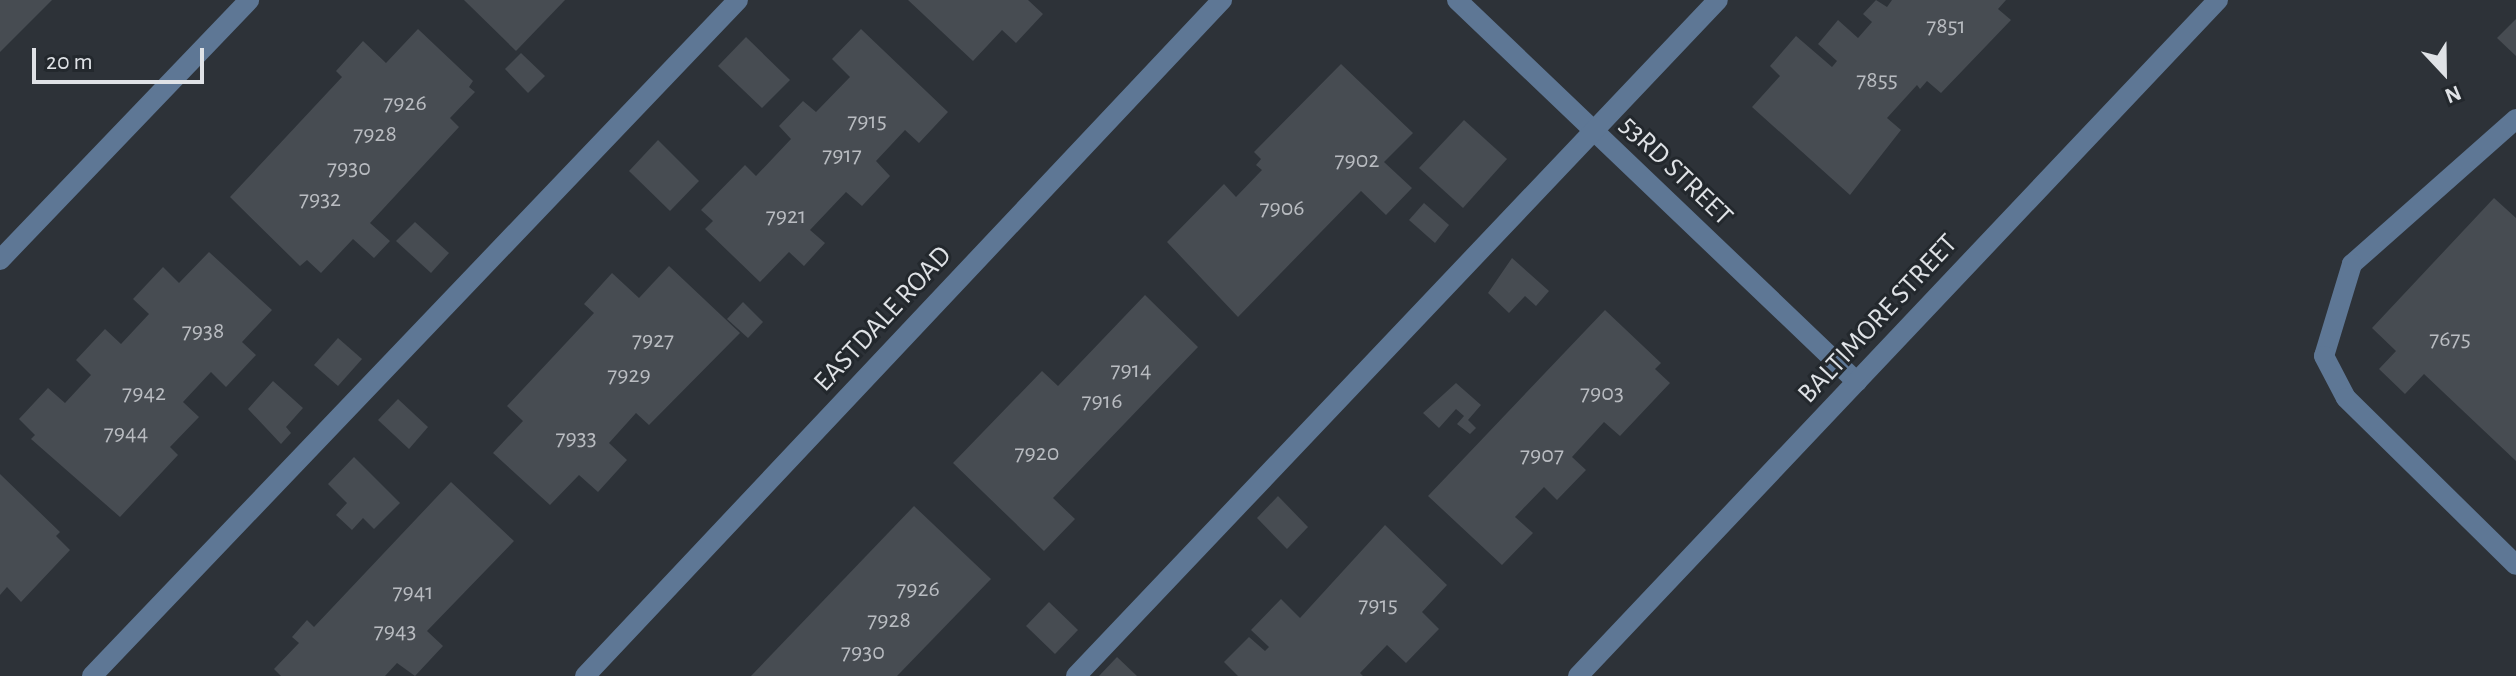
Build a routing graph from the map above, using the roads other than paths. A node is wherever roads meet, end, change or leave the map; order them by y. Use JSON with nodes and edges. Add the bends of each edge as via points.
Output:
{"nodes":[{"id":1,"x":249,"y":0,"type":"edge"},
{"id":2,"x":738,"y":0,"type":"edge"},
{"id":3,"x":1222,"y":0,"type":"edge"},
{"id":4,"x":1457,"y":0,"type":"edge"},
{"id":5,"x":1718,"y":0,"type":"edge"},
{"id":6,"x":2218,"y":0,"type":"edge"},
{"id":7,"x":2516,"y":119,"type":"edge"},
{"id":8,"x":1594,"y":131,"type":"junction"},
{"id":9,"x":0,"y":260,"type":"edge"},
{"id":10,"x":1857,"y":382,"type":"junction"},
{"id":11,"x":2516,"y":565,"type":"edge"},
{"id":12,"x":92,"y":676,"type":"edge"},
{"id":13,"x":585,"y":676,"type":"edge"},
{"id":14,"x":1076,"y":676,"type":"edge"},
{"id":15,"x":1578,"y":676,"type":"edge"}],
"edges":[{"from":1,"to":9,"type":"street"},
{"from":2,"to":12,"type":"street"},
{"from":3,"to":13,"type":"street","name":"EASTDALE ROAD"},
{"from":4,"to":8,"type":"street","name":"53RD STREET"},
{"from":5,"to":8,"type":"street"},
{"from":6,"to":10,"type":"street","name":"BALTIMORE STREET"},
{"from":7,"to":11,"type":"street","via":[[2352,264],[2324,356],[2346,398]]},
{"from":8,"to":10,"type":"street","name":"53RD STREET"},
{"from":8,"to":14,"type":"street"},
{"from":10,"to":15,"type":"street","name":"BALTIMORE STREET"}]}
